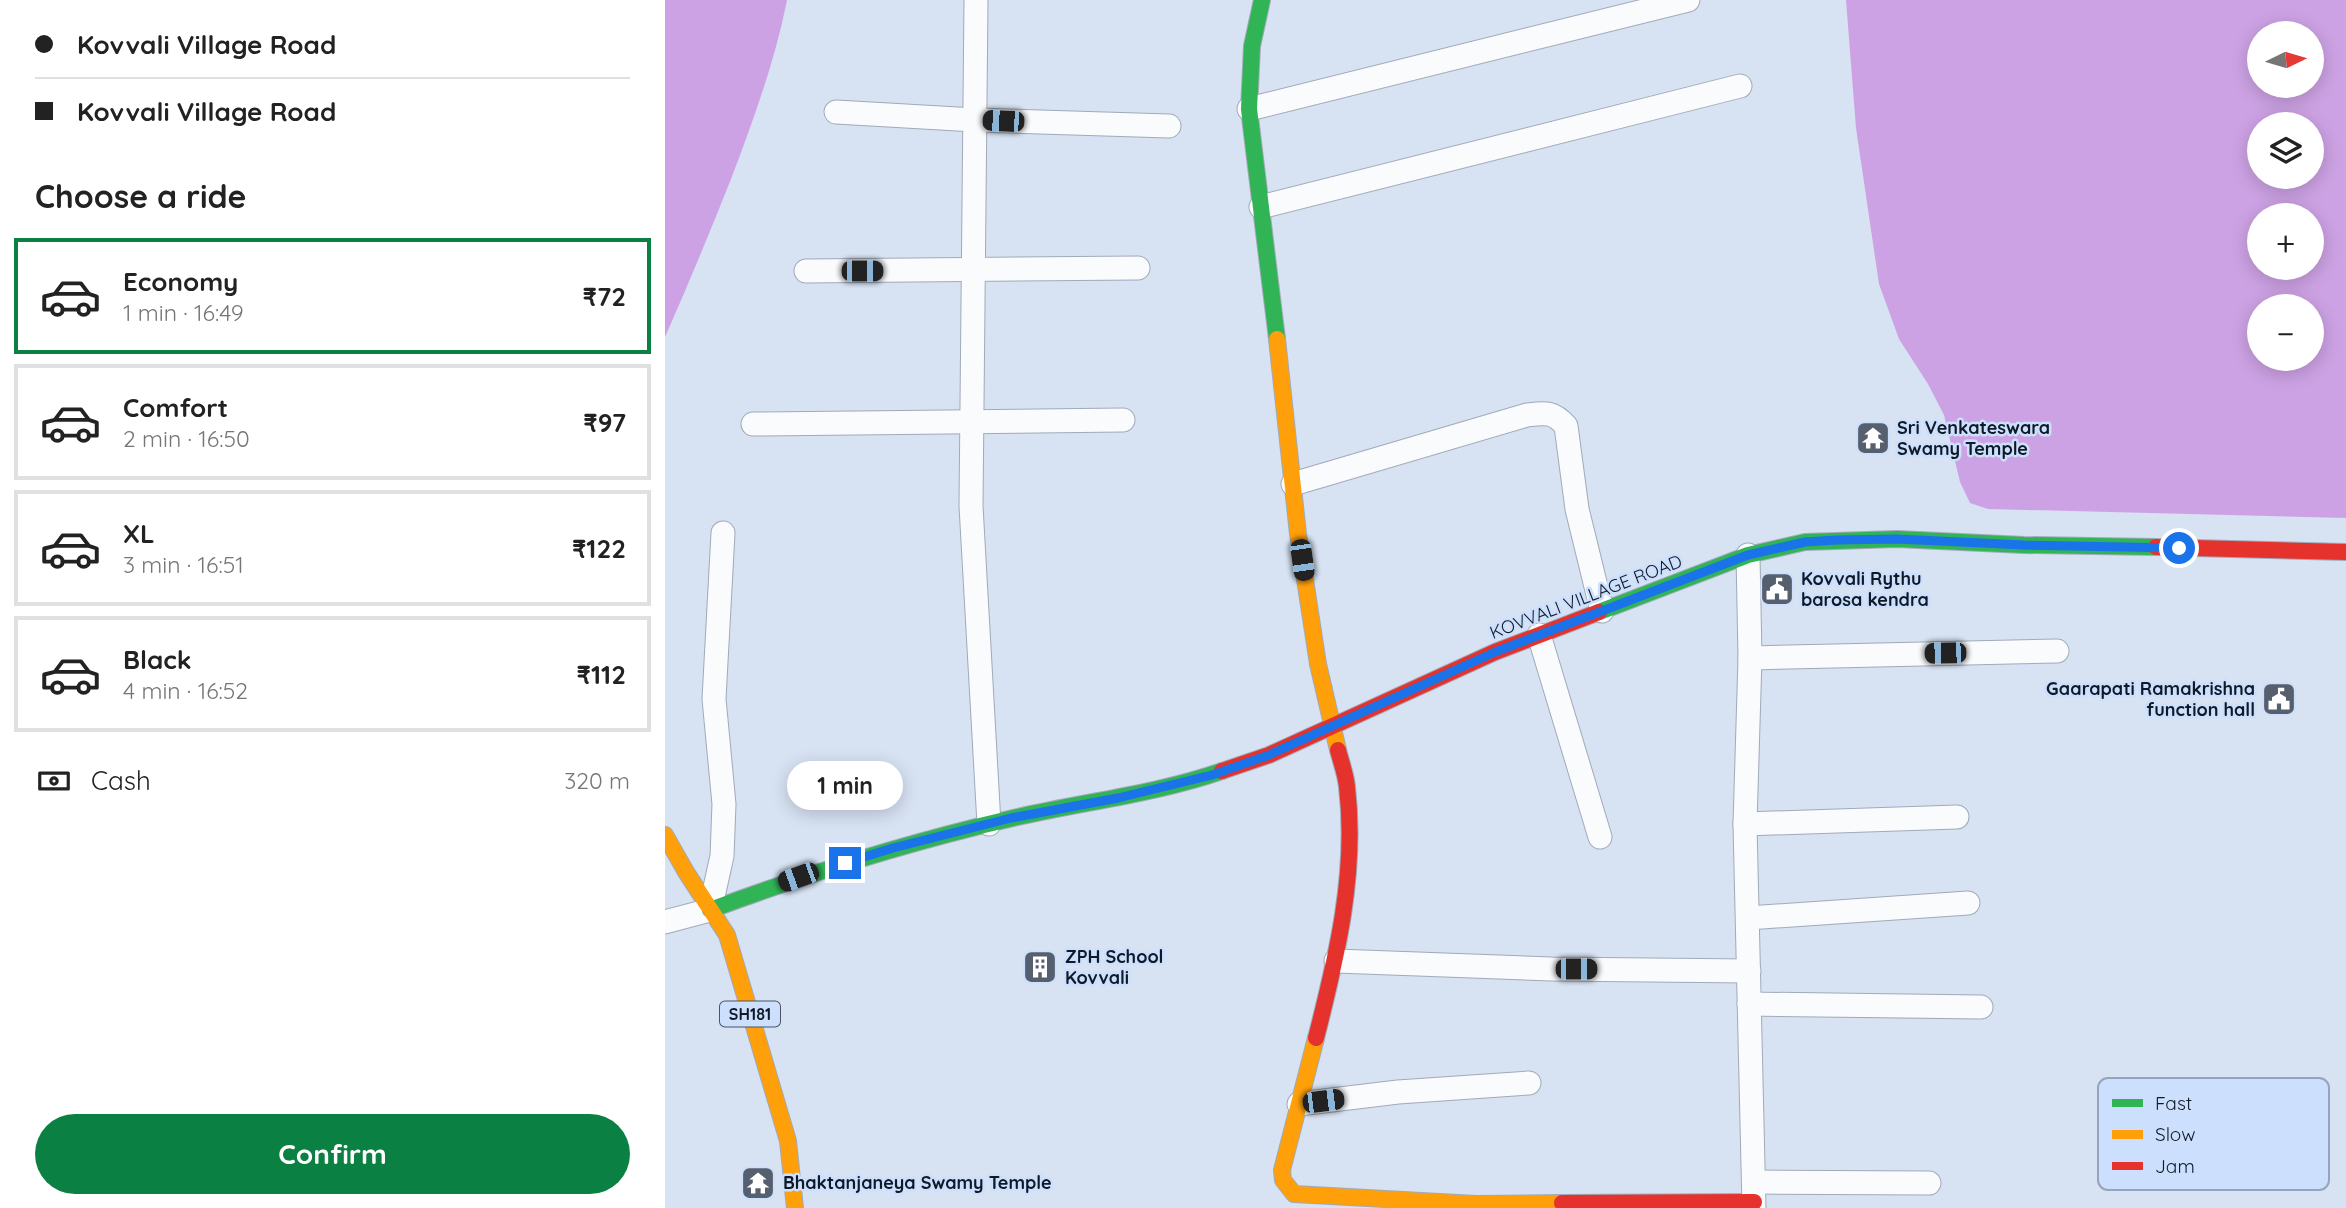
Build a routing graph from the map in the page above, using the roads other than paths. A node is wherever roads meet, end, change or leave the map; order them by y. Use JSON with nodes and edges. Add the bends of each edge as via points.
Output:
{"nodes":[{"id":1,"x":976,"y":0,"type":"edge"},
{"id":2,"x":1688,"y":0,"type":"edge"},
{"id":3,"x":1267,"y":1,"type":"edge"},
{"id":4,"x":1740,"y":86,"type":"dead end"},
{"id":5,"x":1248,"y":109,"type":"junction"},
{"id":6,"x":836,"y":112,"type":"dead end"},
{"id":7,"x":975,"y":120,"type":"junction"},
{"id":8,"x":1170,"y":126,"type":"dead end"},
{"id":9,"x":1261,"y":207,"type":"junction"},
{"id":10,"x":1138,"y":268,"type":"dead end"},
{"id":11,"x":973,"y":270,"type":"junction"},
{"id":12,"x":806,"y":271,"type":"dead end"},
{"id":13,"x":1123,"y":420,"type":"dead end"},
{"id":14,"x":972,"y":423,"type":"junction"},
{"id":15,"x":753,"y":424,"type":"dead end"},
{"id":16,"x":1293,"y":484,"type":"junction"},
{"id":17,"x":723,"y":533,"type":"dead end"},
{"id":18,"x":2346,"y":552,"type":"edge"},
{"id":19,"x":1748,"y":555,"type":"junction"},
{"id":20,"x":1602,"y":611,"type":"junction"},
{"id":21,"x":1539,"y":635,"type":"junction"},
{"id":22,"x":2057,"y":651,"type":"dead end"},
{"id":23,"x":1750,"y":658,"type":"junction"},
{"id":24,"x":1335,"y":726,"type":"junction"},
{"id":25,"x":1957,"y":817,"type":"dead end"},
{"id":26,"x":989,"y":824,"type":"junction"},
{"id":27,"x":1745,"y":824,"type":"junction"},
{"id":28,"x":665,"y":835,"type":"edge"},
{"id":29,"x":1600,"y":837,"type":"dead end"},
{"id":30,"x":1968,"y":903,"type":"dead end"},
{"id":31,"x":710,"y":910,"type":"junction"},
{"id":32,"x":1748,"y":918,"type":"junction"},
{"id":33,"x":665,"y":922,"type":"edge"},
{"id":34,"x":1336,"y":961,"type":"junction"},
{"id":35,"x":1749,"y":971,"type":"junction"},
{"id":36,"x":1749,"y":1004,"type":"junction"},
{"id":37,"x":1981,"y":1007,"type":"dead end"},
{"id":38,"x":1529,"y":1083,"type":"dead end"},
{"id":39,"x":1299,"y":1104,"type":"junction"},
{"id":40,"x":1929,"y":1184,"type":"dead end"},
{"id":41,"x":1754,"y":1197,"type":"edge"},
{"id":42,"x":795,"y":1208,"type":"edge"}],
"edges":[{"from":1,"to":7,"type":"street"},
{"from":2,"to":5,"type":"street"},
{"from":3,"to":5,"type":"street","via":[[1252,46]]},
{"from":4,"to":9,"type":"street"},
{"from":5,"to":9,"type":"street"},
{"from":6,"to":7,"type":"street"},
{"from":7,"to":8,"type":"street"},
{"from":7,"to":11,"type":"street"},
{"from":9,"to":16,"type":"street"},
{"from":10,"to":11,"type":"street"},
{"from":11,"to":12,"type":"street"},
{"from":11,"to":14,"type":"street"},
{"from":13,"to":14,"type":"street"},
{"from":14,"to":15,"type":"street"},
{"from":14,"to":26,"type":"street","via":[[971,506]]},
{"from":16,"to":20,"type":"street","via":[[1527,415],[1558,416],[1566,426],[1577,509]]},
{"from":16,"to":24,"type":"street","via":[[1318,664]]},
{"from":17,"to":31,"type":"street","via":[[714,699],[724,804],[722,856]]},
{"from":18,"to":19,"type":"street","name":"KOVVALI VILLAGE ROAD","via":[[1897,539],[1805,542]]},
{"from":19,"to":20,"type":"street","name":"KOVVALI VILLAGE ROAD"},
{"from":19,"to":23,"type":"street"},
{"from":20,"to":21,"type":"street","name":"KOVVALI VILLAGE ROAD"},
{"from":21,"to":24,"type":"street","name":"KOVVALI VILLAGE ROAD"},
{"from":21,"to":29,"type":"street"},
{"from":22,"to":23,"type":"street"},
{"from":23,"to":27,"type":"street"},
{"from":24,"to":26,"type":"street","name":"KOVVALI VILLAGE ROAD","via":[[1212,775]]},
{"from":24,"to":34,"type":"street","via":[[1347,786],[1350,863]]},
{"from":25,"to":27,"type":"street"},
{"from":26,"to":31,"type":"street","name":"KOVVALI VILLAGE ROAD","via":[[893,848]]},
{"from":27,"to":32,"type":"street"},
{"from":28,"to":31,"type":"street","number":"SH181"},
{"from":30,"to":32,"type":"street"},
{"from":31,"to":33,"type":"street"},
{"from":31,"to":42,"type":"street","number":"SH181","via":[[727,936],[788,1141]]},
{"from":32,"to":35,"type":"street"},
{"from":34,"to":35,"type":"street"},
{"from":34,"to":39,"type":"street"},
{"from":35,"to":36,"type":"street"},
{"from":36,"to":37,"type":"street"},
{"from":36,"to":41,"type":"street"},
{"from":38,"to":39,"type":"street"},
{"from":39,"to":41,"type":"street","via":[[1282,1170],[1283,1180],[1294,1194],[1476,1204]]},
{"from":40,"to":41,"type":"street"}]}
